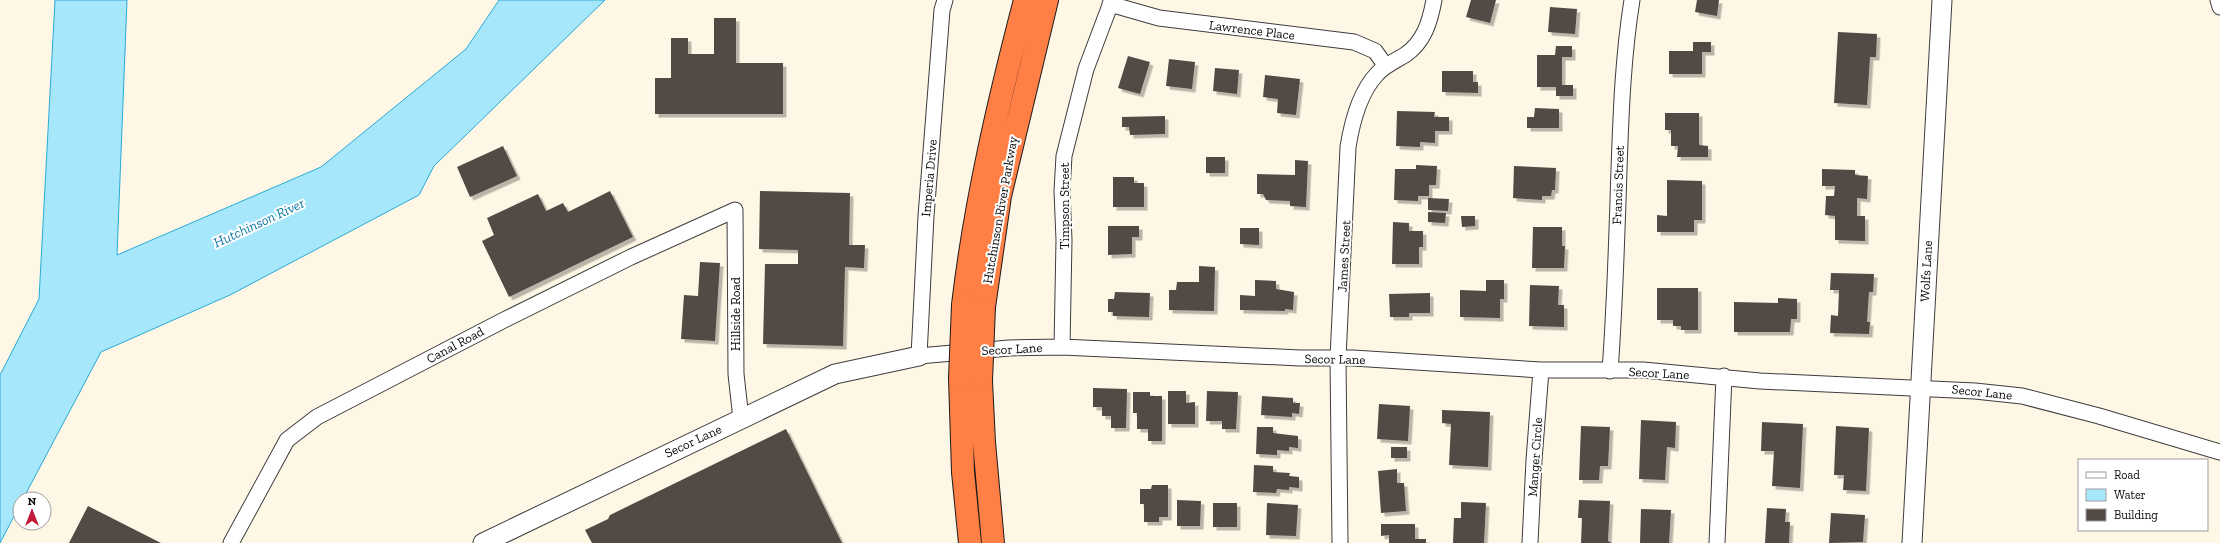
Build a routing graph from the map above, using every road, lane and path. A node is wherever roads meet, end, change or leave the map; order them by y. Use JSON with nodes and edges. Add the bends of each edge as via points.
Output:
{"nodes":[{"id":1,"x":945,"y":0,"type":"edge"},
{"id":2,"x":1025,"y":0,"type":"edge"},
{"id":3,"x":1047,"y":0,"type":"edge"},
{"id":4,"x":1434,"y":0,"type":"edge"},
{"id":5,"x":1632,"y":0,"type":"edge"},
{"id":6,"x":1942,"y":0,"type":"edge"},
{"id":7,"x":2218,"y":0,"type":"edge"},
{"id":8,"x":1111,"y":2,"type":"edge"},
{"id":9,"x":2220,"y":7,"type":"edge"},
{"id":10,"x":1385,"y":65,"type":"junction"},
{"id":11,"x":735,"y":210,"type":"joint"},
{"id":12,"x":1062,"y":347,"type":"junction"},
{"id":13,"x":919,"y":356,"type":"junction"},
{"id":14,"x":1338,"y":358,"type":"junction"},
{"id":15,"x":1542,"y":370,"type":"junction"},
{"id":16,"x":1610,"y":371,"type":"junction"},
{"id":17,"x":1724,"y":376,"type":"junction"},
{"id":18,"x":1920,"y":387,"type":"junction"},
{"id":19,"x":741,"y":419,"type":"junction"},
{"id":20,"x":2220,"y":452,"type":"edge"},
{"id":21,"x":232,"y":543,"type":"edge"},
{"id":22,"x":483,"y":543,"type":"edge"},
{"id":23,"x":970,"y":543,"type":"edge"},
{"id":24,"x":993,"y":543,"type":"edge"},
{"id":25,"x":1340,"y":543,"type":"edge"},
{"id":26,"x":1530,"y":543,"type":"edge"},
{"id":27,"x":1717,"y":543,"type":"edge"},
{"id":28,"x":1912,"y":543,"type":"edge"}],
"edges":[{"from":1,"to":13,"type":"street","name":"Imperia Drive","via":[[942,10],[926,216]]},
{"from":2,"to":23,"type":"highway","name":"Hutchinson River Parkway","bridge":true,"via":[[979,198],[962,305],[962,472]]},
{"from":3,"to":24,"type":"highway","name":"Hutchinson River Parkway","bridge":true,"via":[[1005,172],[984,307],[981,382]]},
{"from":4,"to":10,"type":"street","name":"James Street","via":[[1425,34],[1416,46]]},
{"from":5,"to":16,"type":"street","name":"Francis Street","via":[[1621,115]]},
{"from":6,"to":18,"type":"street","name":"Wolfs Lane"},
{"from":7,"to":9,"type":"street"},
{"from":8,"to":10,"type":"street","name":"Lawrence Place","via":[[1159,18],[1354,42],[1375,51]]},
{"from":8,"to":12,"type":"street","name":"Timpson Street","via":[[1086,69],[1064,156]]},
{"from":10,"to":14,"type":"street","name":"James Street","via":[[1368,86],[1351,128]]},
{"from":11,"to":19,"type":"street","name":"Hillside Road","via":[[736,374]]},
{"from":11,"to":21,"type":"street","name":"Canal Road","via":[[511,316],[317,417],[287,440]]},
{"from":12,"to":13,"type":"street","name":"Secor Lane","via":[[1008,348]]},
{"from":12,"to":14,"type":"street","name":"Secor Lane"},
{"from":13,"to":19,"type":"street","name":"Secor Lane","via":[[835,374]]},
{"from":14,"to":15,"type":"street","name":"Secor Lane"},
{"from":14,"to":25,"type":"street","name":"James Street"},
{"from":15,"to":16,"type":"street","name":"Secor Lane"},
{"from":15,"to":26,"type":"street","name":"Manger Circle"},
{"from":16,"to":17,"type":"street","name":"Secor Lane","via":[[1643,370]]},
{"from":17,"to":18,"type":"street","name":"Secor Lane","via":[[1760,381]]},
{"from":17,"to":27,"type":"street"},
{"from":18,"to":20,"type":"street","name":"Secor Lane","via":[[2022,396]]},
{"from":18,"to":28,"type":"street","name":"Wolfs Lane"},
{"from":19,"to":22,"type":"street","name":"Secor Lane"}]}
